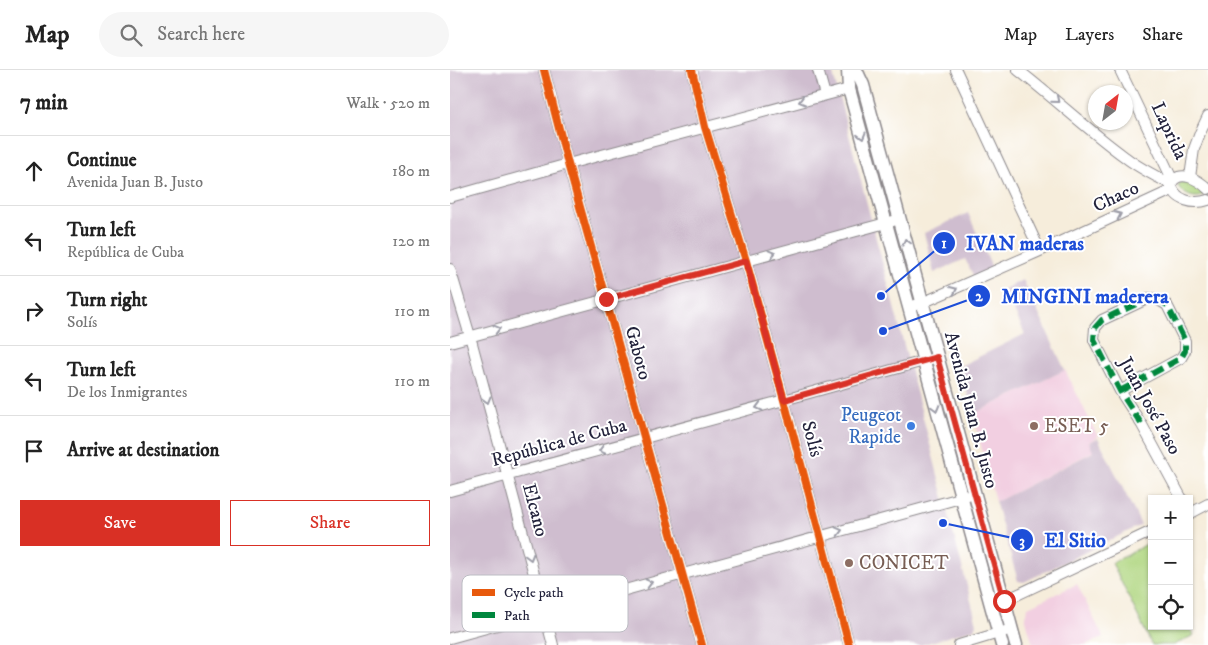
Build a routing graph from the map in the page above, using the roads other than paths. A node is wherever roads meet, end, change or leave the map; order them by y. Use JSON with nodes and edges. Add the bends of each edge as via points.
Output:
{"nodes":[{"id":1,"x":544,"y":70,"type":"edge"},
{"id":2,"x":692,"y":70,"type":"edge"},
{"id":3,"x":818,"y":70,"type":"edge"},
{"id":4,"x":848,"y":70,"type":"edge"},
{"id":5,"x":856,"y":70,"type":"edge"},
{"id":6,"x":956,"y":70,"type":"edge"},
{"id":7,"x":1018,"y":70,"type":"edge"},
{"id":8,"x":1120,"y":70,"type":"edge"},
{"id":9,"x":849,"y":89,"type":"junction"},
{"id":10,"x":825,"y":95,"type":"junction"},
{"id":11,"x":1208,"y":116,"type":"edge"},
{"id":12,"x":705,"y":127,"type":"junction"},
{"id":13,"x":568,"y":164,"type":"junction"},
{"id":14,"x":1190,"y":177,"type":"junction"},
{"id":15,"x":1172,"y":185,"type":"junction"},
{"id":16,"x":1208,"y":189,"type":"edge"},
{"id":17,"x":450,"y":197,"type":"edge"},
{"id":18,"x":1208,"y":200,"type":"edge"},
{"id":19,"x":900,"y":219,"type":"junction"},
{"id":20,"x":886,"y":223,"type":"junction"},
{"id":21,"x":1040,"y":251,"type":"junction"},
{"id":22,"x":746,"y":261,"type":"junction"},
{"id":23,"x":450,"y":269,"type":"edge"},
{"id":24,"x":606,"y":299,"type":"junction"},
{"id":25,"x":922,"y":304,"type":"junction"},
{"id":26,"x":909,"y":307,"type":"junction"},
{"id":27,"x":470,"y":336,"type":"junction"},
{"id":28,"x":450,"y":342,"type":"edge"},
{"id":29,"x":937,"y":357,"type":"junction"},
{"id":30,"x":924,"y":361,"type":"junction"},
{"id":31,"x":1120,"y":391,"type":"junction"},
{"id":32,"x":784,"y":400,"type":"junction"},
{"id":33,"x":644,"y":438,"type":"junction"},
{"id":34,"x":508,"y":476,"type":"junction"},
{"id":35,"x":450,"y":491,"type":"edge"},
{"id":36,"x":975,"y":494,"type":"junction"},
{"id":37,"x":1180,"y":495,"type":"edge"},
{"id":38,"x":961,"y":498,"type":"junction"},
{"id":39,"x":1208,"y":504,"type":"edge"},
{"id":40,"x":1193,"y":512,"type":"edge"},
{"id":41,"x":1148,"y":533,"type":"edge"},
{"id":42,"x":821,"y":536,"type":"junction"},
{"id":43,"x":682,"y":574,"type":"junction"},
{"id":44,"x":534,"y":575,"type":"edge"},
{"id":45,"x":628,"y":589,"type":"edge"},
{"id":46,"x":1004,"y":601,"type":"junction"},
{"id":47,"x":991,"y":605,"type":"junction"},
{"id":48,"x":1012,"y":630,"type":"junction"},
{"id":49,"x":472,"y":632,"type":"edge"},
{"id":50,"x":549,"y":632,"type":"edge"},
{"id":51,"x":450,"y":638,"type":"edge"},
{"id":52,"x":1000,"y":639,"type":"edge"},
{"id":53,"x":553,"y":645,"type":"edge"},
{"id":54,"x":702,"y":645,"type":"edge"},
{"id":55,"x":849,"y":645,"type":"edge"},
{"id":56,"x":959,"y":645,"type":"edge"},
{"id":57,"x":1016,"y":645,"type":"edge"}],
"edges":[{"from":1,"to":13,"type":"street","name":"Gaboto"},
{"from":2,"to":12,"type":"street","name":"Solís"},
{"from":3,"to":10,"type":"street"},
{"from":4,"to":9,"type":"main road","name":"Avenida Juan B. Justo"},
{"from":5,"to":19,"type":"main road","name":"Avenida Juan B. Justo"},
{"from":6,"to":21,"type":"street"},
{"from":7,"to":15,"type":"street","one_way":true,"via":[[1126,158]]},
{"from":8,"to":15,"type":"street","name":"Laprida"},
{"from":9,"to":10,"type":"street"},
{"from":9,"to":20,"type":"main road","name":"Avenida Juan B. Justo","one_way":true},
{"from":10,"to":12,"type":"street","one_way":true},
{"from":11,"to":14,"type":"street","via":[[1194,149]]},
{"from":12,"to":13,"type":"street"},
{"from":12,"to":22,"type":"street","name":"Solís"},
{"from":13,"to":17,"type":"street"},
{"from":13,"to":24,"type":"street","name":"Gaboto"},
{"from":14,"to":15,"type":"street","name":"Chaco","via":[[1179,176]]},
{"from":14,"to":16,"type":"street"},
{"from":15,"to":18,"type":"street","via":[[1180,198],[1189,202]]},
{"from":21,"to":15,"type":"street","name":"Chaco","one_way":true},
{"from":19,"to":20,"type":"street"},
{"from":25,"to":19,"type":"main road","name":"Avenida Juan B. Justo","one_way":true},
{"from":22,"to":20,"type":"street","one_way":true},
{"from":20,"to":26,"type":"main road","name":"Avenida Juan B. Justo"},
{"from":25,"to":21,"type":"street","name":"Chaco","one_way":true},
{"from":22,"to":24,"type":"street"},
{"from":22,"to":32,"type":"street","name":"Solís"},
{"from":23,"to":27,"type":"street","name":"Elcano"},
{"from":27,"to":24,"type":"street","one_way":true},
{"from":24,"to":33,"type":"street","name":"Gaboto"},
{"from":25,"to":26,"type":"street","name":"Chaco"},
{"from":25,"to":29,"type":"main road","name":"Avenida Juan B. Justo"},
{"from":26,"to":30,"type":"main road","name":"Avenida Juan B. Justo"},
{"from":27,"to":28,"type":"street"},
{"from":27,"to":34,"type":"street","name":"Elcano","one_way":true},
{"from":29,"to":30,"type":"street","name":"República de Cuba"},
{"from":29,"to":36,"type":"main road","name":"Avenida Juan B. Justo"},
{"from":30,"to":32,"type":"street","name":"República de Cuba"},
{"from":30,"to":38,"type":"main road","name":"Avenida Juan B. Justo","one_way":true},
{"from":31,"to":31,"type":"street","name":"Juan José Paso","via":[[1181,358],[1186,351],[1185,341],[1167,305],[1157,299],[1149,298],[1102,320],[1095,328],[1094,340]]},
{"from":31,"to":37,"type":"street","name":"Juan José Paso"},
{"from":32,"to":33,"type":"street","name":"República de Cuba","one_way":true},
{"from":32,"to":42,"type":"street","name":"Solís"},
{"from":33,"to":34,"type":"street","name":"República de Cuba","one_way":true},
{"from":33,"to":43,"type":"street","name":"Gaboto"},
{"from":34,"to":35,"type":"street","name":"República de Cuba"},
{"from":34,"to":44,"type":"street","name":"Elcano","one_way":true},
{"from":36,"to":38,"type":"street"},
{"from":36,"to":46,"type":"main road","name":"Avenida Juan B. Justo"},
{"from":42,"to":38,"type":"street","one_way":true},
{"from":38,"to":47,"type":"main road","name":"Avenida Juan B. Justo"},
{"from":39,"to":40,"type":"street"},
{"from":41,"to":46,"type":"street"},
{"from":42,"to":43,"type":"street"},
{"from":42,"to":55,"type":"street","name":"Solís"},
{"from":45,"to":43,"type":"street","one_way":true},
{"from":43,"to":54,"type":"street","name":"Gaboto"},
{"from":46,"to":47,"type":"street"},
{"from":46,"to":48,"type":"main road","name":"Avenida Juan B. Justo"},
{"from":47,"to":52,"type":"main road","name":"Avenida Juan B. Justo"},
{"from":48,"to":52,"type":"street"},
{"from":48,"to":57,"type":"main road","name":"Avenida Juan B. Justo"},
{"from":49,"to":51,"type":"street"},
{"from":50,"to":53,"type":"street","name":"Elcano"},
{"from":52,"to":56,"type":"street"}]}
